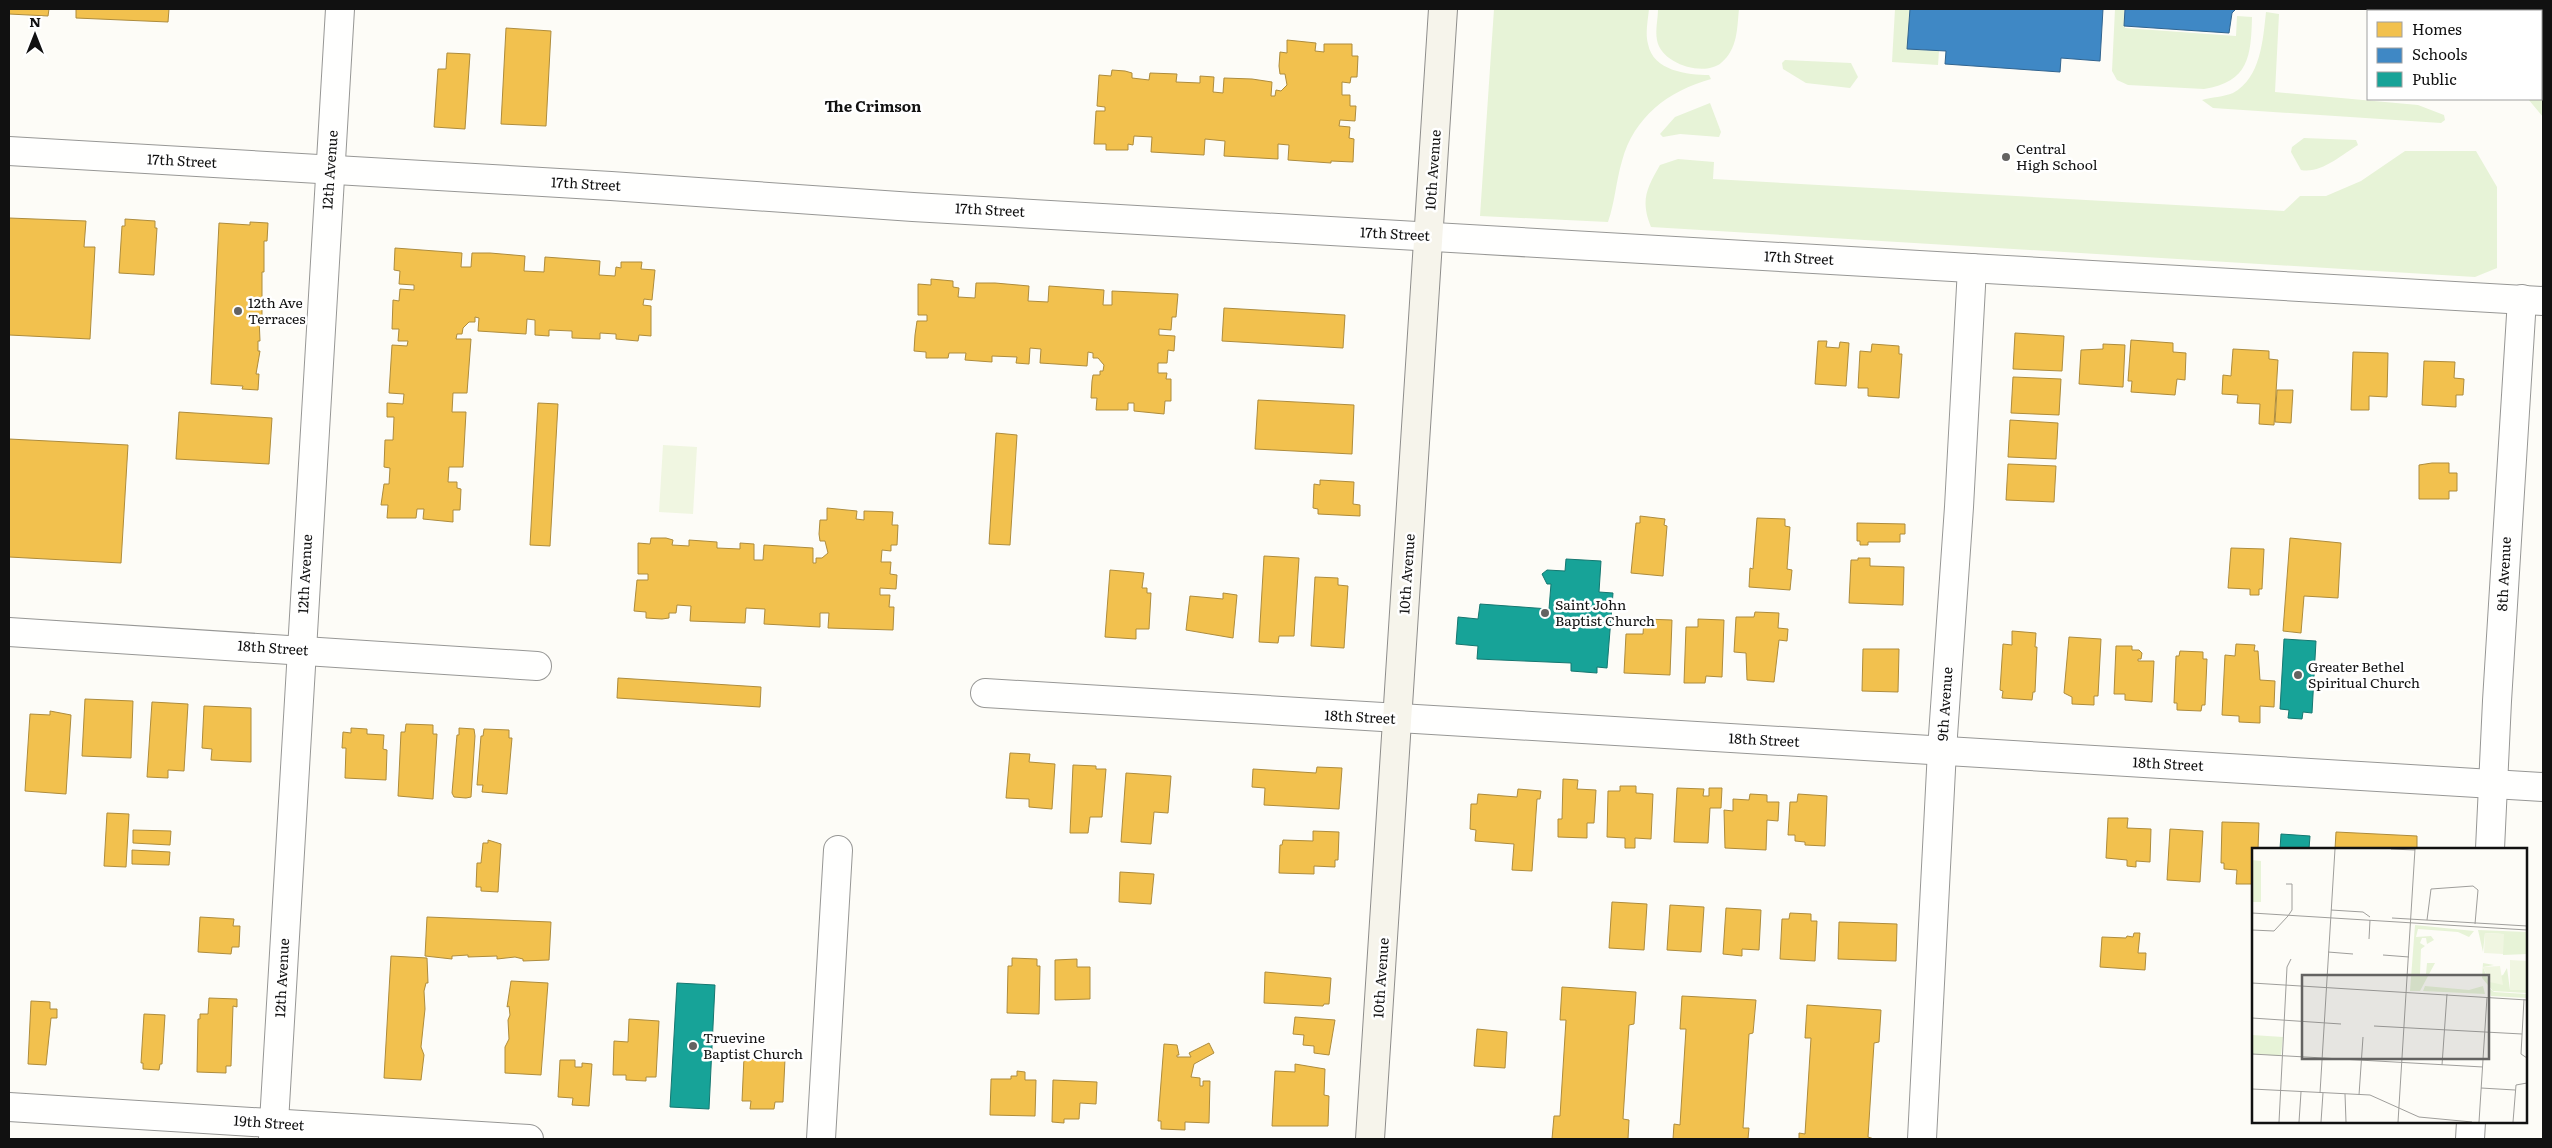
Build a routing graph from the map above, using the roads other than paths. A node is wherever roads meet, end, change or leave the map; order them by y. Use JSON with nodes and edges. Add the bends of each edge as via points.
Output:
{"nodes":[{"id":1,"x":340,"y":9,"type":"edge"},
{"id":2,"x":1443,"y":9,"type":"edge"},
{"id":3,"x":9,"y":151,"type":"edge"},
{"id":4,"x":330,"y":169,"type":"junction"},
{"id":5,"x":1428,"y":236,"type":"junction"},
{"id":6,"x":1972,"y":268,"type":"junction"},
{"id":7,"x":2532,"y":300,"type":"edge"},
{"id":8,"x":9,"y":632,"type":"edge"},
{"id":9,"x":301,"y":650,"type":"junction"},
{"id":10,"x":537,"y":666,"type":"dead end"},
{"id":11,"x":985,"y":693,"type":"dead end"},
{"id":12,"x":1398,"y":719,"type":"junction"},
{"id":13,"x":1942,"y":750,"type":"junction"},
{"id":14,"x":2494,"y":784,"type":"junction"},
{"id":15,"x":2543,"y":787,"type":"edge"},
{"id":16,"x":2490,"y":848,"type":"edge"},
{"id":17,"x":838,"y":850,"type":"dead end"},
{"id":18,"x":9,"y":1106,"type":"edge"},
{"id":19,"x":2471,"y":1123,"type":"edge"},
{"id":20,"x":273,"y":1131,"type":"edge"},
{"id":21,"x":529,"y":1139,"type":"edge"},
{"id":22,"x":822,"y":1139,"type":"edge"},
{"id":23,"x":1370,"y":1139,"type":"edge"},
{"id":24,"x":1922,"y":1139,"type":"edge"},
{"id":25,"x":2470,"y":1139,"type":"edge"}],
"edges":[{"from":1,"to":4,"type":"street","name":"12th Avenue"},
{"from":2,"to":5,"type":"main road","name":"10th Avenue"},
{"from":3,"to":4,"type":"street","name":"17th Street"},
{"from":4,"to":5,"type":"street","name":"17th Street"},
{"from":4,"to":9,"type":"street","name":"12th Avenue"},
{"from":5,"to":6,"type":"street","name":"17th Street"},
{"from":5,"to":12,"type":"main road","name":"10th Avenue"},
{"from":6,"to":7,"type":"street","name":"17th Street"},
{"from":6,"to":13,"type":"street","name":"9th Avenue"},
{"from":7,"to":14,"type":"street","name":"8th Avenue","via":[[2496,701]]},
{"from":8,"to":9,"type":"street","name":"18th Street"},
{"from":9,"to":10,"type":"street","name":"18th Street"},
{"from":9,"to":20,"type":"street","name":"12th Avenue"},
{"from":11,"to":12,"type":"street","name":"18th Street"},
{"from":12,"to":13,"type":"street","name":"18th Street"},
{"from":12,"to":23,"type":"main road","name":"10th Avenue"},
{"from":13,"to":14,"type":"street","name":"18th Street"},
{"from":13,"to":24,"type":"street","name":"9th Avenue"},
{"from":14,"to":15,"type":"street","name":"18th Street"},
{"from":14,"to":16,"type":"street","name":"8th Avenue"},
{"from":17,"to":22,"type":"street"},
{"from":18,"to":20,"type":"street","name":"19th Street"},
{"from":19,"to":25,"type":"street"},
{"from":20,"to":21,"type":"street","name":"19th Street"}]}
